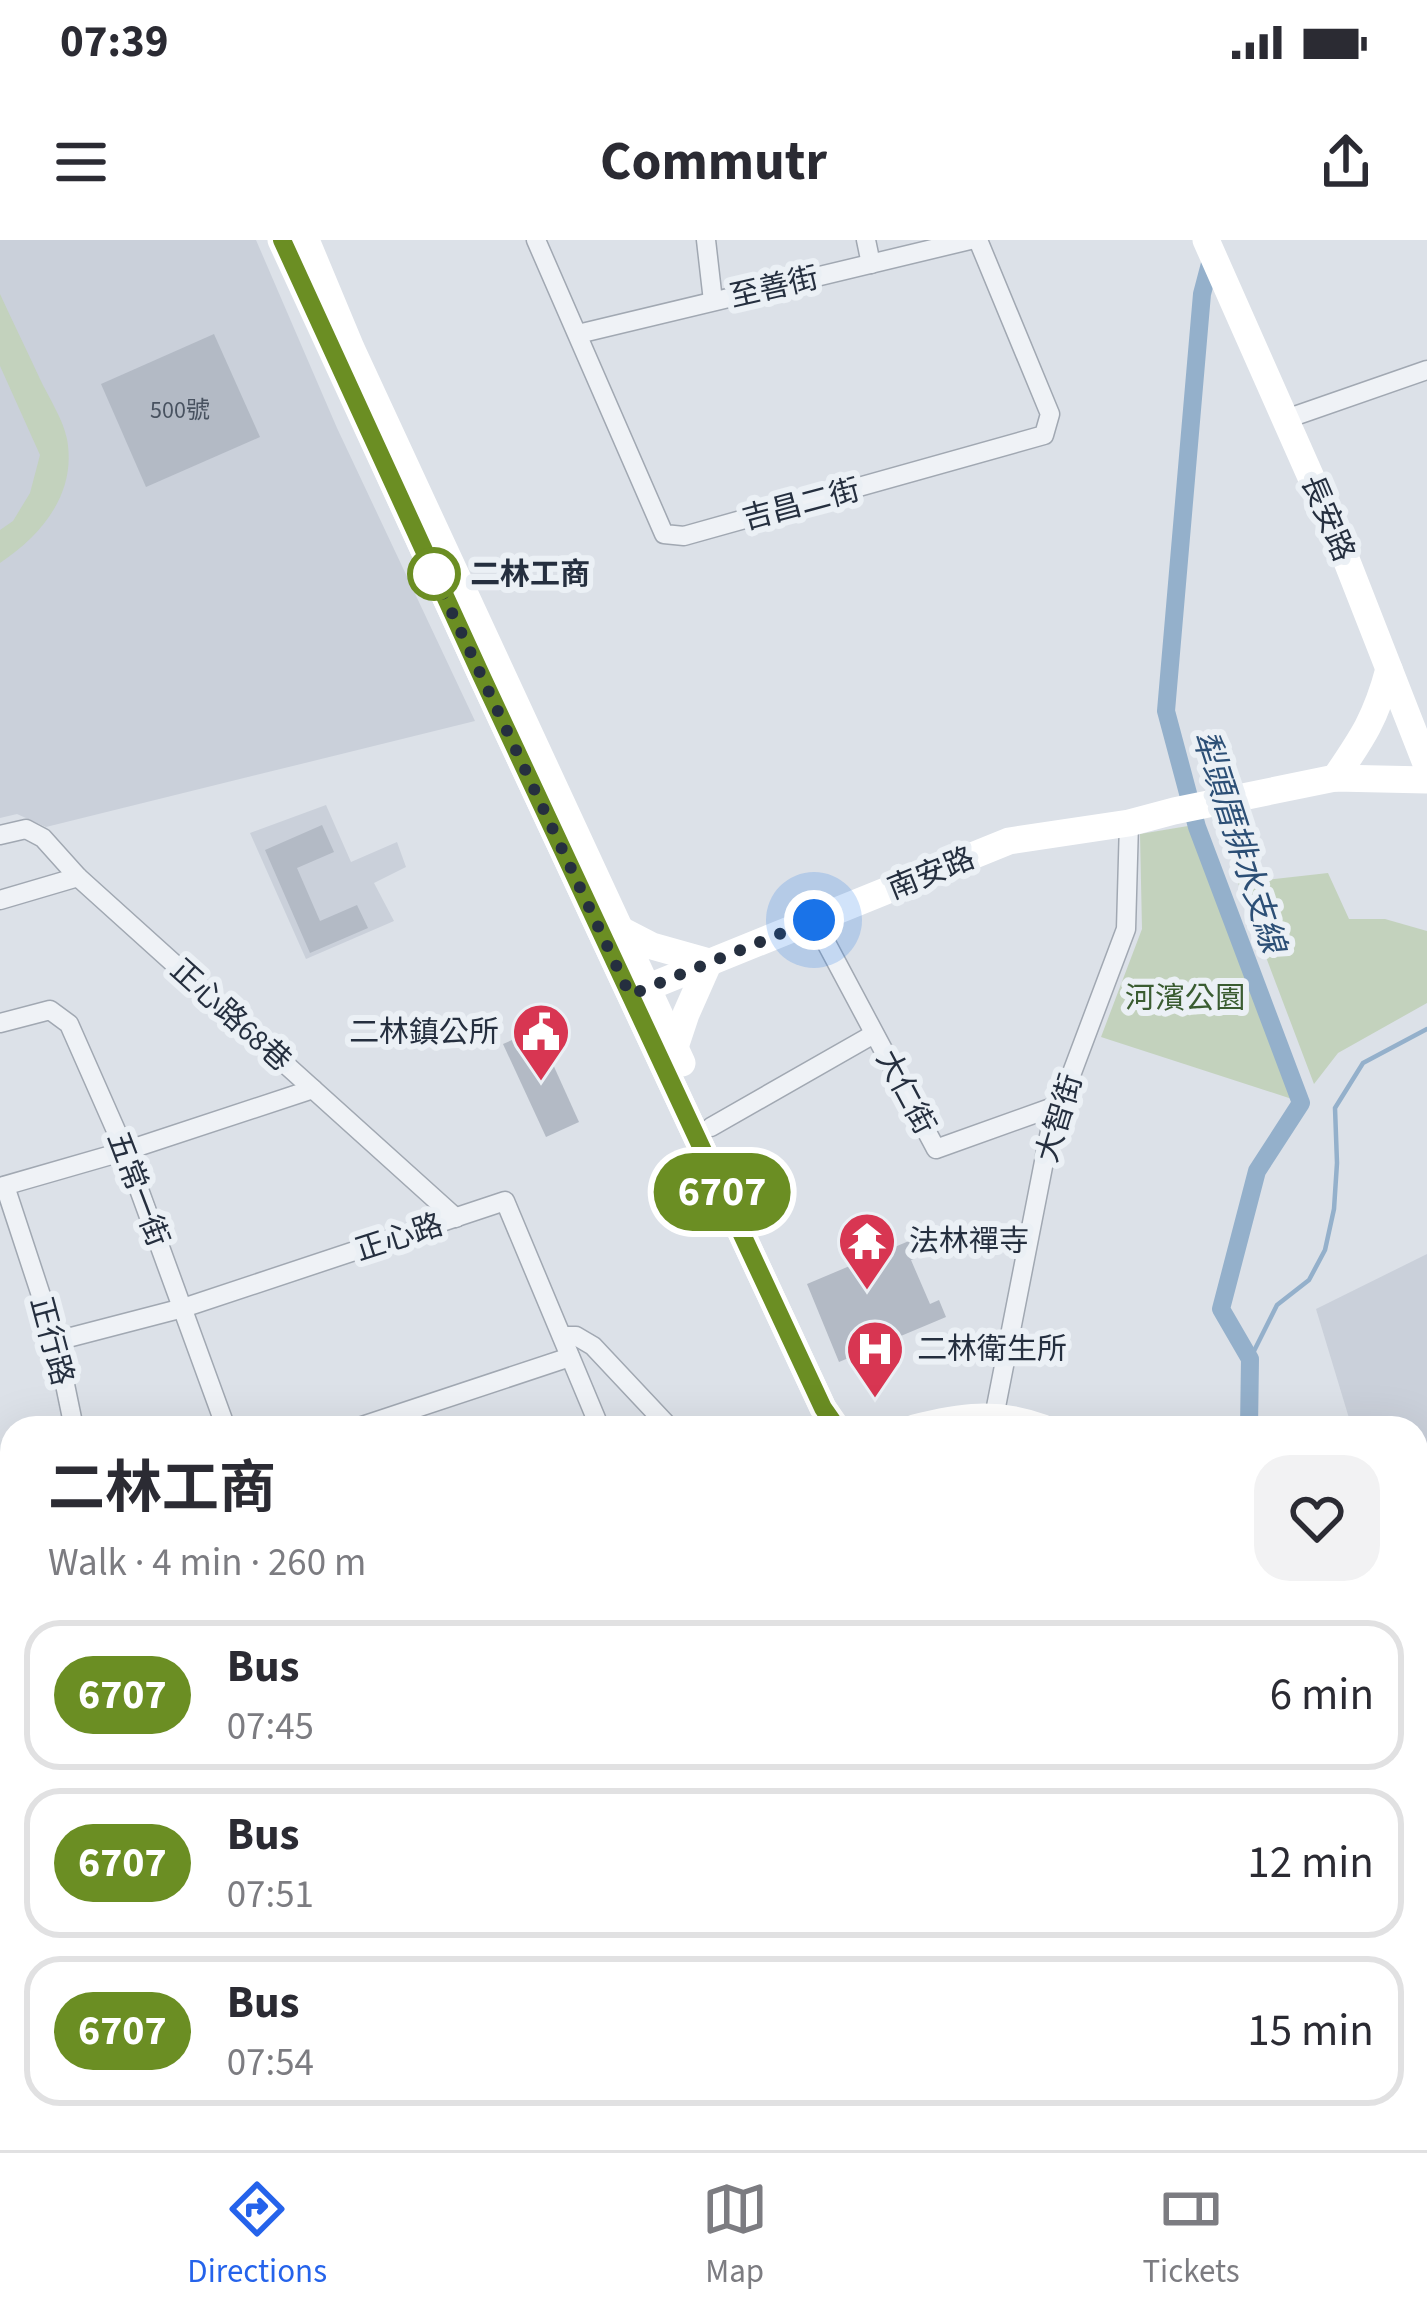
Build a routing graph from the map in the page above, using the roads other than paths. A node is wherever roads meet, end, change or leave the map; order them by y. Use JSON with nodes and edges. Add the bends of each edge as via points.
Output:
{"nodes":[{"id":1,"x":281,"y":240,"type":"edge"},
{"id":2,"x":536,"y":240,"type":"edge"},
{"id":3,"x":706,"y":240,"type":"edge"},
{"id":4,"x":866,"y":240,"type":"edge"},
{"id":5,"x":974,"y":240,"type":"edge"},
{"id":6,"x":1206,"y":240,"type":"edge"},
{"id":7,"x":314,"y":246,"type":"edge"},
{"id":8,"x":871,"y":264,"type":"junction"},
{"id":9,"x":713,"y":302,"type":"junction"},
{"id":10,"x":578,"y":334,"type":"junction"},
{"id":11,"x":1427,"y":370,"type":"edge"},
{"id":12,"x":1286,"y":419,"type":"junction"},
{"id":13,"x":1389,"y":669,"type":"junction"},
{"id":14,"x":1427,"y":766,"type":"edge"},
{"id":15,"x":1335,"y":778,"type":"junction"},
{"id":16,"x":1427,"y":780,"type":"edge"},
{"id":17,"x":1129,"y":823,"type":"junction"},
{"id":18,"x":0,"y":835,"type":"edge"},
{"id":19,"x":79,"y":877,"type":"junction"},
{"id":20,"x":0,"y":900,"type":"edge"},
{"id":21,"x":814,"y":920,"type":"junction"},
{"id":22,"x":621,"y":930,"type":"junction"},
{"id":23,"x":709,"y":962,"type":"junction"},
{"id":24,"x":638,"y":991,"type":"junction"},
{"id":25,"x":0,"y":1023,"type":"edge"},
{"id":26,"x":874,"y":1034,"type":"junction"},
{"id":27,"x":675,"y":1047,"type":"junction"},
{"id":28,"x":313,"y":1089,"type":"junction"},
{"id":29,"x":1059,"y":1106,"type":"junction"},
{"id":30,"x":711,"y":1126,"type":"junction"},
{"id":31,"x":125,"y":1151,"type":"junction"},
{"id":32,"x":2,"y":1186,"type":"edge"},
{"id":33,"x":456,"y":1218,"type":"junction"},
{"id":34,"x":182,"y":1308,"type":"junction"},
{"id":35,"x":562,"y":1336,"type":"junction"},
{"id":36,"x":56,"y":1341,"type":"junction"},
{"id":37,"x":570,"y":1357,"type":"junction"},
{"id":38,"x":72,"y":1416,"type":"edge"},
{"id":39,"x":222,"y":1416,"type":"edge"},
{"id":40,"x":392,"y":1416,"type":"edge"},
{"id":41,"x":595,"y":1416,"type":"edge"},
{"id":42,"x":659,"y":1416,"type":"edge"},
{"id":43,"x":828,"y":1416,"type":"edge"},
{"id":44,"x":843,"y":1416,"type":"edge"},
{"id":45,"x":994,"y":1416,"type":"edge"}],
"edges":[{"from":1,"to":24,"type":"main road"},
{"from":2,"to":10,"type":"street","name":"吉昌二街"},
{"from":3,"to":9,"type":"street"},
{"from":4,"to":8,"type":"street"},
{"from":5,"to":8,"type":"street","name":"至善街"},
{"from":5,"to":10,"type":"street","name":"吉昌二街","via":[[1050,414],[1044,435],[684,536],[664,533]]},
{"from":6,"to":12,"type":"main road","name":"長安路"},
{"from":7,"to":22,"type":"main road","via":[[351,348]]},
{"from":8,"to":9,"type":"street","name":"至善街"},
{"from":9,"to":10,"type":"street","name":"至善街"},
{"from":11,"to":12,"type":"street"},
{"from":12,"to":13,"type":"main road","name":"長安路"},
{"from":13,"to":14,"type":"main road","name":"長安路"},
{"from":13,"to":15,"type":"main road","via":[[1368,729]]},
{"from":15,"to":16,"type":"main road"},
{"from":15,"to":17,"type":"main road","name":"南安路"},
{"from":17,"to":21,"type":"main road","name":"南安路","via":[[1009,841]]},
{"from":17,"to":29,"type":"street","name":"大智街","via":[[1126,929]]},
{"from":18,"to":19,"type":"street","name":"正心路68巷","via":[[26,829],[43,838]]},
{"from":19,"to":20,"type":"street"},
{"from":19,"to":28,"type":"street","name":"正心路68巷"},
{"from":21,"to":23,"type":"main road","name":"南安路"},
{"from":21,"to":26,"type":"street","name":"大仁街"},
{"from":22,"to":23,"type":"main road"},
{"from":22,"to":24,"type":"main road"},
{"from":23,"to":24,"type":"main road","name":"南安路"},
{"from":23,"to":27,"type":"main road"},
{"from":24,"to":27,"type":"main road"},
{"from":24,"to":43,"type":"main road"},
{"from":25,"to":31,"type":"street","name":"五常一街","via":[[50,1010],[68,1024]]},
{"from":26,"to":29,"type":"street","name":"大仁街","via":[[936,1149]]},
{"from":26,"to":30,"type":"street"},
{"from":27,"to":30,"type":"main road"},
{"from":28,"to":31,"type":"street"},
{"from":28,"to":33,"type":"street","name":"正心路68巷"},
{"from":29,"to":45,"type":"street","name":"大智街"},
{"from":30,"to":44,"type":"main road"},
{"from":31,"to":32,"type":"street"},
{"from":31,"to":34,"type":"street","name":"五常一街"},
{"from":32,"to":36,"type":"street","name":"正行路"},
{"from":33,"to":34,"type":"street","name":"正心路"},
{"from":33,"to":35,"type":"street","name":"正心路","via":[[506,1201]]},
{"from":34,"to":36,"type":"street","name":"正心路"},
{"from":34,"to":39,"type":"street","name":"五常一街"},
{"from":35,"to":37,"type":"street","name":"正心路"},
{"from":35,"to":42,"type":"street","via":[[593,1346]]},
{"from":36,"to":38,"type":"street","name":"正行路"},
{"from":37,"to":40,"type":"street"},
{"from":37,"to":41,"type":"street","name":"正心路"}]}
